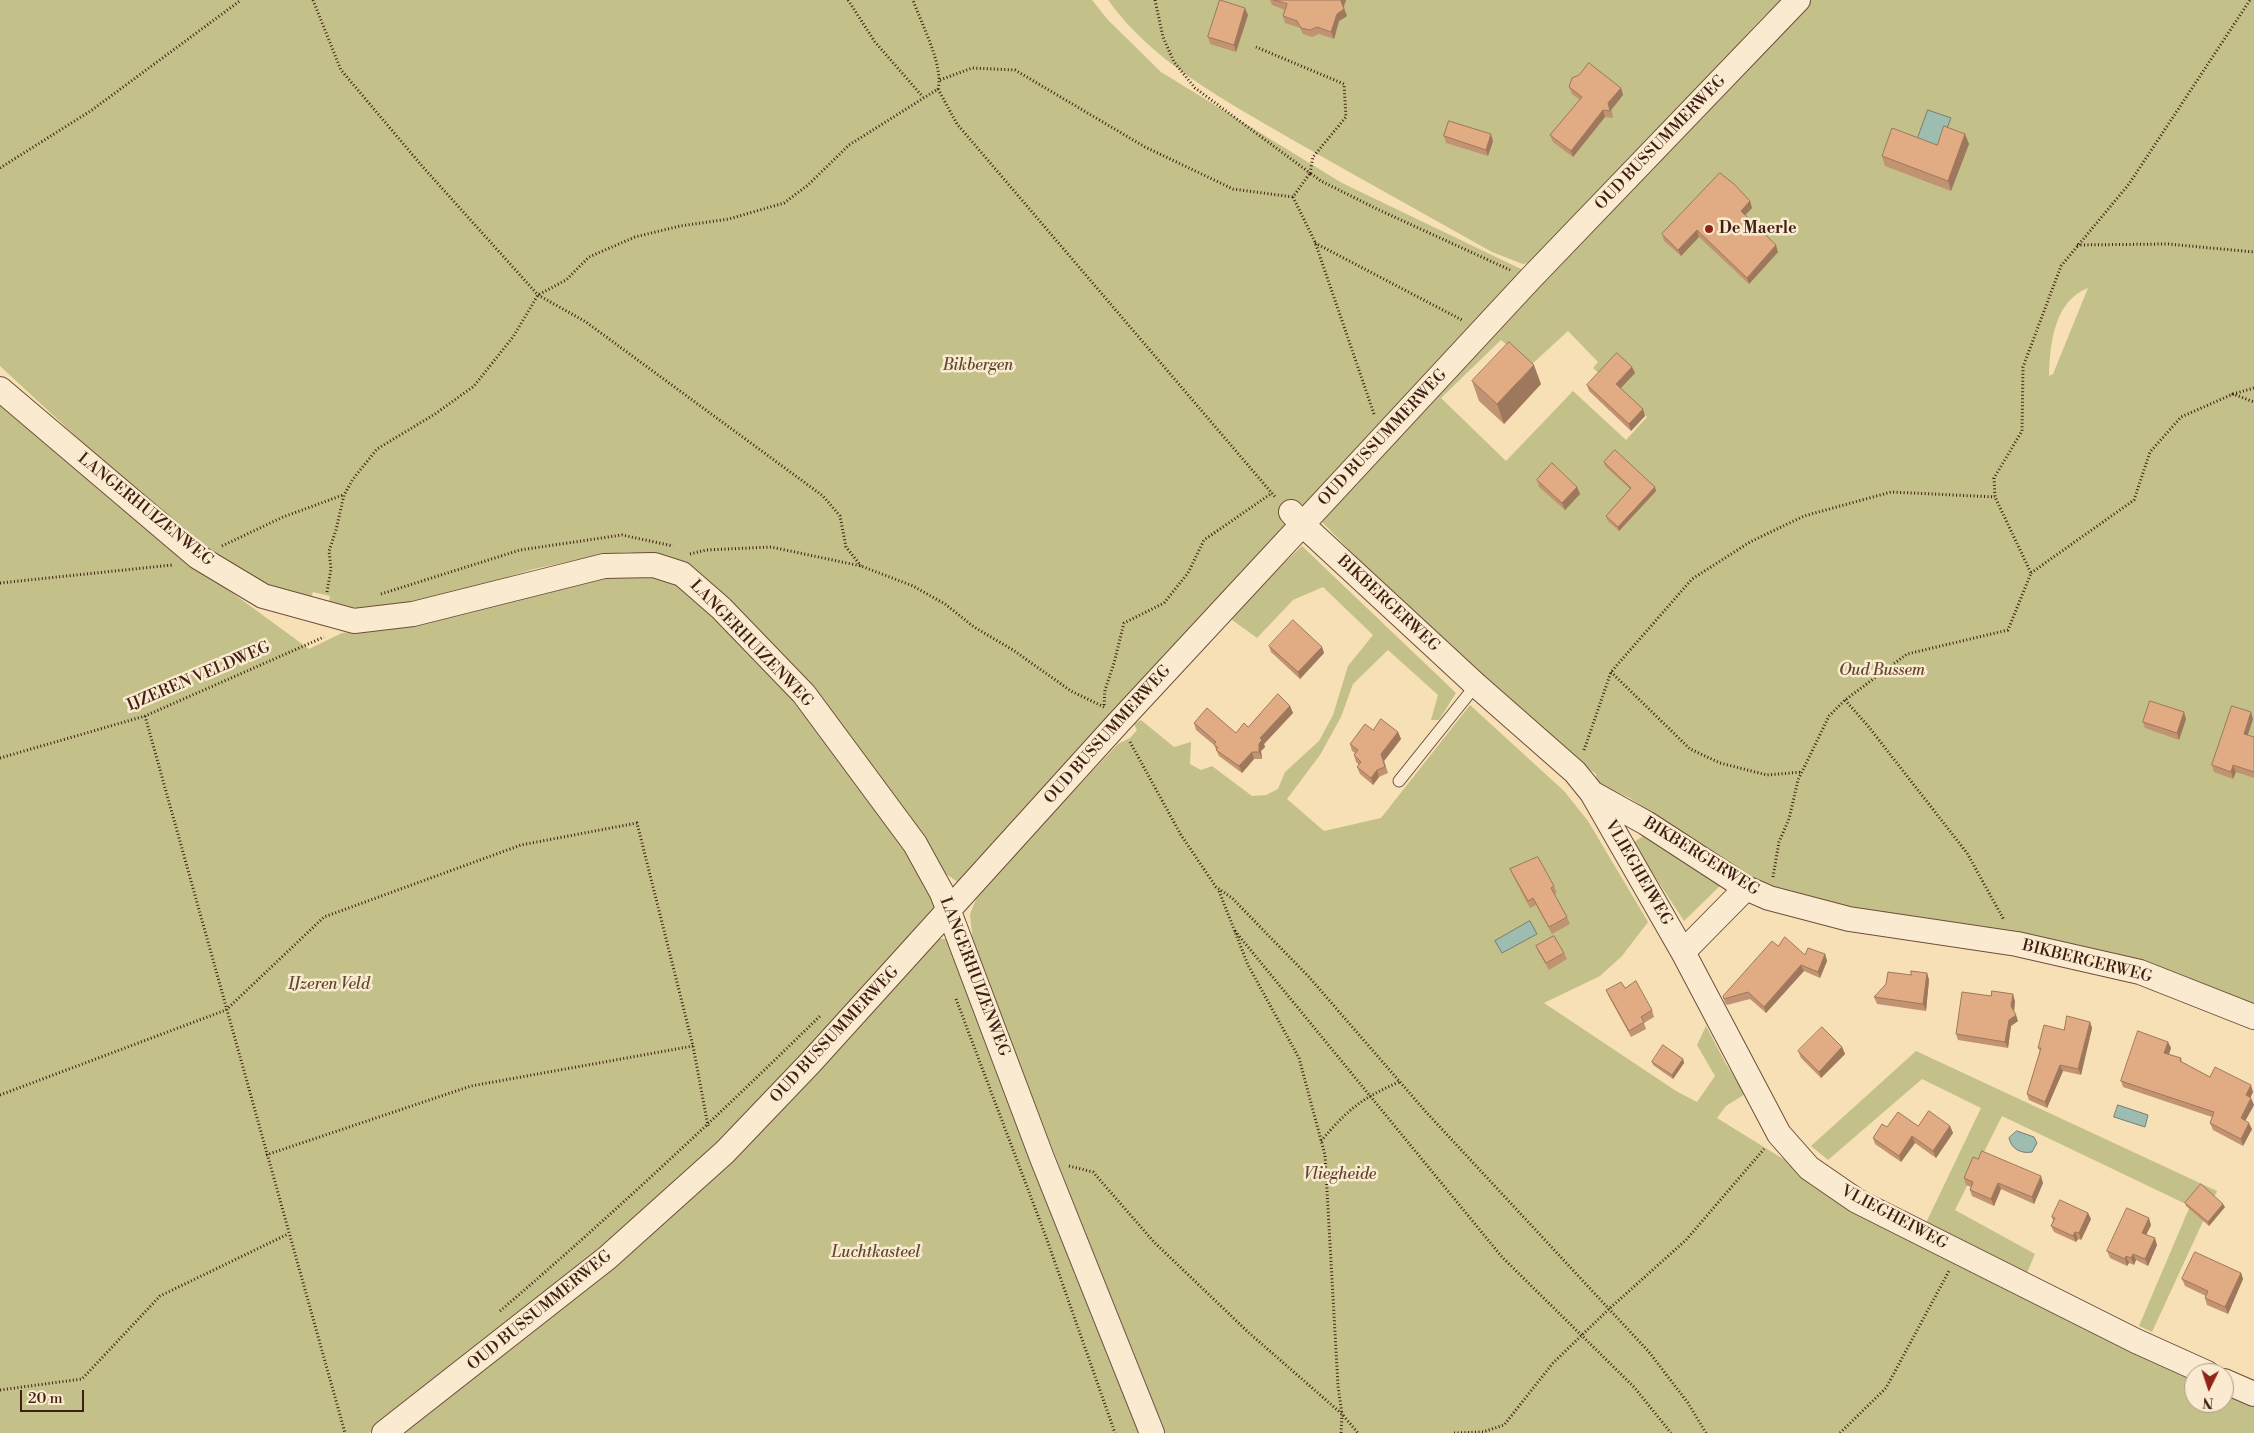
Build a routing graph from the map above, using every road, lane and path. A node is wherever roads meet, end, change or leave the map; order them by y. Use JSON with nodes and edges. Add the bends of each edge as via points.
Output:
{"nodes":[{"id":1,"x":241,"y":0,"type":"edge"},
{"id":2,"x":313,"y":0,"type":"edge"},
{"id":3,"x":848,"y":0,"type":"edge"},
{"id":4,"x":913,"y":0,"type":"edge"},
{"id":5,"x":1155,"y":0,"type":"edge"},
{"id":6,"x":1798,"y":0,"type":"edge"},
{"id":7,"x":2250,"y":0,"type":"edge"},
{"id":8,"x":1256,"y":47,"type":"dead end"},
{"id":9,"x":940,"y":80,"type":"junction"},
{"id":10,"x":938,"y":89,"type":"junction"},
{"id":11,"x":923,"y":98,"type":"junction"},
{"id":12,"x":0,"y":168,"type":"edge"},
{"id":13,"x":1310,"y":173,"type":"junction"},
{"id":14,"x":1293,"y":198,"type":"junction"},
{"id":15,"x":1315,"y":242,"type":"junction"},
{"id":16,"x":2076,"y":245,"type":"junction"},
{"id":17,"x":2254,"y":252,"type":"edge"},
{"id":18,"x":1530,"y":279,"type":"junction"},
{"id":19,"x":538,"y":295,"type":"junction"},
{"id":20,"x":1482,"y":331,"type":"junction"},
{"id":21,"x":2254,"y":388,"type":"edge"},
{"id":22,"x":0,"y":389,"type":"edge"},
{"id":23,"x":2233,"y":394,"type":"junction"},
{"id":24,"x":2254,"y":402,"type":"edge"},
{"id":25,"x":1383,"y":438,"type":"junction"},
{"id":26,"x":1272,"y":493,"type":"junction"},
{"id":27,"x":344,"y":495,"type":"junction"},
{"id":28,"x":1995,"y":498,"type":"junction"},
{"id":29,"x":1297,"y":518,"type":"junction"},
{"id":30,"x":674,"y":546,"type":"dead end"},
{"id":31,"x":683,"y":550,"type":"dead end"},
{"id":32,"x":691,"y":553,"type":"junction"},
{"id":33,"x":198,"y":557,"type":"junction"},
{"id":34,"x":654,"y":564,"type":"junction"},
{"id":35,"x":861,"y":566,"type":"junction"},
{"id":36,"x":2031,"y":573,"type":"junction"},
{"id":37,"x":0,"y":583,"type":"edge"},
{"id":38,"x":379,"y":594,"type":"dead end"},
{"id":39,"x":323,"y":612,"type":"junction"},
{"id":40,"x":1611,"y":672,"type":"junction"},
{"id":41,"x":1476,"y":685,"type":"junction"},
{"id":42,"x":1845,"y":700,"type":"junction"},
{"id":43,"x":145,"y":716,"type":"junction"},
{"id":44,"x":1119,"y":722,"type":"junction"},
{"id":45,"x":0,"y":758,"type":"edge"},
{"id":46,"x":1575,"y":772,"type":"junction"},
{"id":47,"x":1802,"y":772,"type":"junction"},
{"id":48,"x":1399,"y":782,"type":"dead end"},
{"id":49,"x":1592,"y":793,"type":"junction"},
{"id":50,"x":1746,"y":888,"type":"junction"},
{"id":51,"x":1219,"y":890,"type":"junction"},
{"id":52,"x":1769,"y":898,"type":"junction"},
{"id":53,"x":949,"y":911,"type":"junction"},
{"id":54,"x":1234,"y":931,"type":"junction"},
{"id":55,"x":2017,"y":944,"type":"junction"},
{"id":56,"x":1683,"y":952,"type":"junction"},
{"id":57,"x":954,"y":992,"type":"dead end"},
{"id":58,"x":226,"y":1010,"type":"junction"},
{"id":59,"x":823,"y":1013,"type":"dead end"},
{"id":60,"x":2254,"y":1016,"type":"edge"},
{"id":61,"x":693,"y":1046,"type":"junction"},
{"id":62,"x":1399,"y":1082,"type":"junction"},
{"id":63,"x":1370,"y":1094,"type":"junction"},
{"id":64,"x":0,"y":1095,"type":"edge"},
{"id":65,"x":708,"y":1126,"type":"junction"},
{"id":66,"x":1779,"y":1134,"type":"junction"},
{"id":67,"x":1321,"y":1141,"type":"junction"},
{"id":68,"x":266,"y":1155,"type":"junction"},
{"id":69,"x":1042,"y":1158,"type":"junction"},
{"id":70,"x":288,"y":1234,"type":"junction"},
{"id":71,"x":1959,"y":1252,"type":"junction"},
{"id":72,"x":1609,"y":1309,"type":"junction"},
{"id":73,"x":499,"y":1312,"type":"dead end"},
{"id":74,"x":1581,"y":1336,"type":"junction"},
{"id":75,"x":2185,"y":1363,"type":"edge"},
{"id":76,"x":2234,"y":1385,"type":"edge"},
{"id":77,"x":0,"y":1390,"type":"edge"},
{"id":78,"x":2254,"y":1394,"type":"edge"},
{"id":79,"x":1342,"y":1414,"type":"junction"},
{"id":80,"x":345,"y":1433,"type":"edge"},
{"id":81,"x":384,"y":1433,"type":"edge"},
{"id":82,"x":1115,"y":1433,"type":"edge"},
{"id":83,"x":1152,"y":1433,"type":"edge"},
{"id":84,"x":1341,"y":1433,"type":"edge"},
{"id":85,"x":1358,"y":1433,"type":"edge"},
{"id":86,"x":1454,"y":1433,"type":"edge"},
{"id":87,"x":1671,"y":1433,"type":"edge"},
{"id":88,"x":1706,"y":1433,"type":"edge"},
{"id":89,"x":1840,"y":1433,"type":"edge"}],
"edges":[{"from":1,"to":12,"type":"path","via":[[92,110]]},
{"from":2,"to":19,"type":"path","via":[[341,70]]},
{"from":3,"to":11,"type":"path","via":[[875,42]]},
{"from":4,"to":9,"type":"path"},
{"from":5,"to":13,"type":"path","via":[[1174,62],[1195,88]]},
{"from":6,"to":18,"type":"street","name":"OUD BUSSUMMERWEG"},
{"from":7,"to":16,"type":"path","via":[[2129,184]]},
{"from":8,"to":13,"type":"path","via":[[1344,84],[1346,117],[1313,156]]},
{"from":9,"to":10,"type":"path"},
{"from":9,"to":14,"type":"path","via":[[972,68],[1015,70],[1145,146],[1233,189]]},
{"from":10,"to":11,"type":"path"},
{"from":10,"to":26,"type":"path","via":[[957,124]]},
{"from":11,"to":19,"type":"path","via":[[849,145],[808,185],[784,203],[729,219],[635,237],[589,257],[566,280]]},
{"from":13,"to":14,"type":"path"},
{"from":13,"to":18,"type":"path","via":[[1377,209]]},
{"from":14,"to":15,"type":"path"},
{"from":15,"to":20,"type":"path"},
{"from":15,"to":25,"type":"path"},
{"from":16,"to":17,"type":"path","via":[[2168,244]]},
{"from":16,"to":28,"type":"path","via":[[2061,266],[2023,367],[2022,431],[1994,478]]},
{"from":18,"to":20,"type":"street","name":"OUD BUSSUMMERWEG"},
{"from":19,"to":27,"type":"path","via":[[513,337],[474,386],[377,449]]},
{"from":19,"to":35,"type":"path","via":[[586,322],[823,496],[840,516],[846,547]]},
{"from":20,"to":25,"type":"street","name":"OUD BUSSUMMERWEG"},
{"from":21,"to":23,"type":"path"},
{"from":22,"to":33,"type":"street","name":"LANGERHUIZENWEG"},
{"from":23,"to":24,"type":"path"},
{"from":23,"to":36,"type":"path","via":[[2181,417],[2150,452],[2134,500]]},
{"from":25,"to":29,"type":"street","name":"OUD BUSSUMMERWEG"},
{"from":26,"to":29,"type":"path"},
{"from":26,"to":35,"type":"path","via":[[1204,540],[1188,573],[1164,603],[1124,622],[1105,690],[1104,708],[1071,691],[945,604],[913,586]]},
{"from":27,"to":33,"type":"path","via":[[283,517]]},
{"from":27,"to":39,"type":"path","via":[[329,551],[330,569]]},
{"from":28,"to":36,"type":"path"},
{"from":28,"to":40,"type":"path","via":[[1891,492],[1804,516],[1750,542],[1692,579]]},
{"from":29,"to":41,"type":"street","name":"BIKBERGERWEG"},
{"from":29,"to":44,"type":"street","name":"OUD BUSSUMMERWEG"},
{"from":30,"to":38,"type":"path","via":[[622,535],[520,550]]},
{"from":31,"to":32,"type":"path"},
{"from":32,"to":34,"type":"path"},
{"from":32,"to":35,"type":"path","via":[[771,547]]},
{"from":33,"to":37,"type":"path","via":[[182,564]]},
{"from":33,"to":39,"type":"street","name":"LANGERHUIZENWEG","via":[[263,596]]},
{"from":34,"to":39,"type":"street","name":"LANGERHUIZENWEG","via":[[604,566],[413,614],[354,621]]},
{"from":34,"to":53,"type":"street","name":"LANGERHUIZENWEG","via":[[682,574],[722,608],[804,694],[915,844]]},
{"from":36,"to":42,"type":"path","via":[[2008,630],[1908,654]]},
{"from":39,"to":43,"type":"path","name":"IJZEREN VELDWEG","via":[[325,636]]},
{"from":40,"to":46,"type":"path"},
{"from":40,"to":47,"type":"path","via":[[1690,749],[1720,763],[1767,776]]},
{"from":41,"to":46,"type":"street","name":"BIKBERGERWEG"},
{"from":41,"to":48,"type":"lane"},
{"from":42,"to":47,"type":"path","via":[[1829,716]]},
{"from":42,"to":55,"type":"path","via":[[1967,853]]},
{"from":43,"to":45,"type":"path","name":"IJZEREN VELDWEG"},
{"from":43,"to":58,"type":"path"},
{"from":44,"to":51,"type":"path","via":[[1181,835]]},
{"from":44,"to":53,"type":"street","name":"OUD BUSSUMMERWEG"},
{"from":46,"to":49,"type":"street","name":"BIKBERGERWEG"},
{"from":47,"to":52,"type":"path","via":[[1789,819],[1778,842]]},
{"from":49,"to":50,"type":"street","name":"BIKBERGERWEG","via":[[1646,823]]},
{"from":49,"to":56,"type":"street","name":"VLIEGHEIWEG"},
{"from":50,"to":52,"type":"street","name":"BIKBERGERWEG"},
{"from":50,"to":56,"type":"street"},
{"from":51,"to":54,"type":"path"},
{"from":51,"to":62,"type":"path","via":[[1232,898],[1309,977]]},
{"from":52,"to":55,"type":"street","name":"BIKBERGERWEG","via":[[1850,919]]},
{"from":53,"to":69,"type":"street","name":"LANGERHUIZENWEG"},
{"from":53,"to":81,"type":"street","name":"OUD BUSSUMMERWEG","via":[[725,1152],[607,1258]]},
{"from":54,"to":63,"type":"path"},
{"from":54,"to":67,"type":"path","via":[[1248,965],[1298,1058]]},
{"from":55,"to":60,"type":"street","name":"BIKBERGERWEG","via":[[2140,972]]},
{"from":56,"to":66,"type":"street","name":"VLIEGHEIWEG"},
{"from":57,"to":82,"type":"path"},
{"from":58,"to":61,"type":"path","via":[[324,917],[521,845],[637,823]]},
{"from":58,"to":64,"type":"path"},
{"from":58,"to":68,"type":"path"},
{"from":59,"to":65,"type":"path"},
{"from":61,"to":65,"type":"path"},
{"from":61,"to":68,"type":"path","via":[[471,1086]]},
{"from":62,"to":63,"type":"path"},
{"from":62,"to":72,"type":"path"},
{"from":63,"to":67,"type":"path","via":[[1343,1114]]},
{"from":63,"to":74,"type":"path","via":[[1502,1257]]},
{"from":65,"to":73,"type":"path"},
{"from":66,"to":71,"type":"street","name":"VLIEGHEIWEG","via":[[1809,1168],[1857,1201]]},
{"from":66,"to":72,"type":"path","via":[[1686,1240]]},
{"from":67,"to":79,"type":"path","via":[[1325,1155]]},
{"from":68,"to":70,"type":"path"},
{"from":69,"to":79,"type":"path","via":[[1093,1172],[1154,1242],[1248,1332]]},
{"from":69,"to":83,"type":"street","name":"LANGERHUIZENWEG"},
{"from":70,"to":77,"type":"path","via":[[160,1296],[82,1379]]},
{"from":70,"to":80,"type":"path"},
{"from":71,"to":75,"type":"street","name":"VLIEGHEIWEG"},
{"from":71,"to":89,"type":"path","via":[[1886,1388]]},
{"from":72,"to":74,"type":"path"},
{"from":72,"to":88,"type":"path","via":[[1649,1352],[1688,1403]]},
{"from":74,"to":86,"type":"path","via":[[1553,1363],[1504,1425],[1483,1432]]},
{"from":74,"to":87,"type":"path","via":[[1634,1387]]},
{"from":76,"to":78,"type":"street"},
{"from":79,"to":84,"type":"path"},
{"from":79,"to":85,"type":"path"}]}
